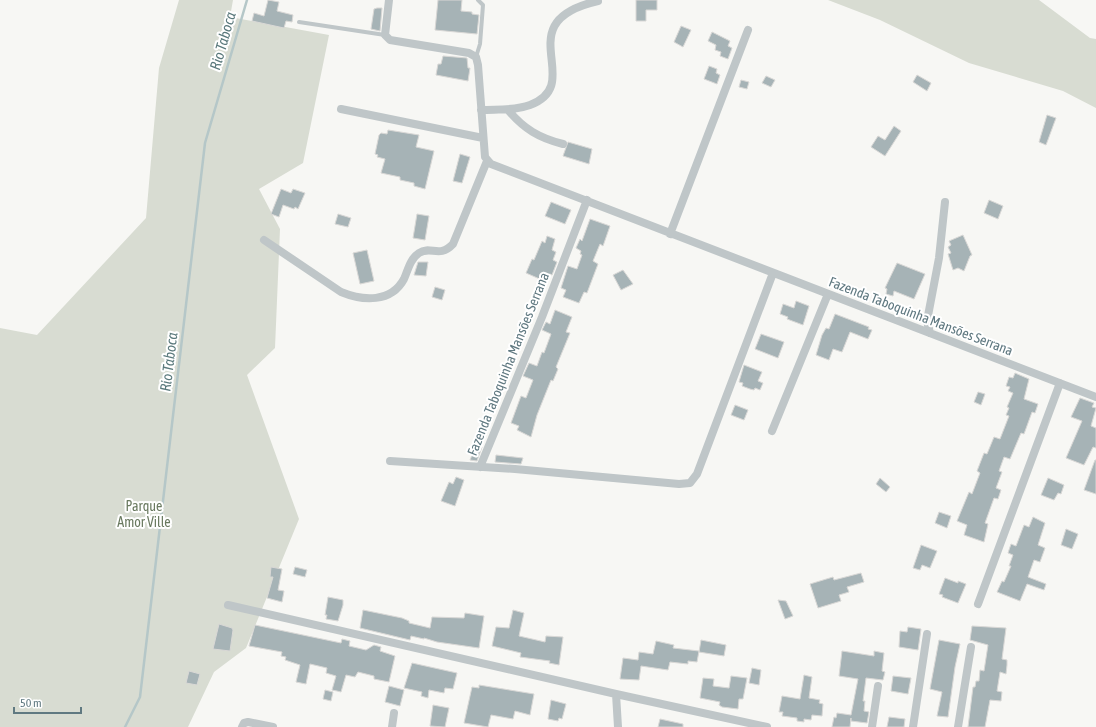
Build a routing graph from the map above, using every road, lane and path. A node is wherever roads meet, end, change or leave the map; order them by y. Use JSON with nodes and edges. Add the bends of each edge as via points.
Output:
{"nodes":[{"id":1,"x":389,"y":0,"type":"edge"},
{"id":2,"x":478,"y":0,"type":"edge"},
{"id":3,"x":598,"y":1,"type":"edge"},
{"id":4,"x":299,"y":22,"type":"dead end"},
{"id":5,"x":748,"y":30,"type":"dead end"},
{"id":6,"x":385,"y":35,"type":"junction"},
{"id":7,"x":476,"y":57,"type":"junction"},
{"id":8,"x":341,"y":109,"type":"dead end"},
{"id":9,"x":481,"y":110,"type":"junction"},
{"id":10,"x":508,"y":110,"type":"junction"},
{"id":11,"x":484,"y":138,"type":"junction"},
{"id":12,"x":563,"y":144,"type":"dead end"},
{"id":13,"x":487,"y":161,"type":"junction"},
{"id":14,"x":587,"y":200,"type":"junction"},
{"id":15,"x":944,"y":202,"type":"dead end"},
{"id":16,"x":670,"y":234,"type":"junction"},
{"id":17,"x":264,"y":240,"type":"dead end"},
{"id":18,"x":773,"y":273,"type":"junction"},
{"id":19,"x":828,"y":294,"type":"junction"},
{"id":20,"x":930,"y":333,"type":"junction"},
{"id":21,"x":1060,"y":383,"type":"junction"},
{"id":22,"x":1096,"y":397,"type":"edge"},
{"id":23,"x":772,"y":431,"type":"dead end"},
{"id":24,"x":390,"y":461,"type":"dead end"},
{"id":25,"x":480,"y":467,"type":"junction"},
{"id":26,"x":228,"y":604,"type":"dead end"},
{"id":27,"x":978,"y":604,"type":"dead end"},
{"id":28,"x":927,"y":634,"type":"dead end"},
{"id":29,"x":971,"y":647,"type":"dead end"},
{"id":30,"x":878,"y":686,"type":"dead end"},
{"id":31,"x":616,"y":694,"type":"junction"},
{"id":32,"x":394,"y":713,"type":"dead end"},
{"id":33,"x":242,"y":727,"type":"edge"},
{"id":34,"x":274,"y":727,"type":"edge"},
{"id":35,"x":392,"y":727,"type":"edge"},
{"id":36,"x":618,"y":727,"type":"edge"},
{"id":37,"x":767,"y":727,"type":"edge"},
{"id":38,"x":872,"y":727,"type":"edge"},
{"id":39,"x":913,"y":727,"type":"edge"},
{"id":40,"x":958,"y":727,"type":"edge"}],
"edges":[{"from":1,"to":6,"type":"street"},
{"from":2,"to":7,"type":"lane","via":[[484,5]]},
{"from":3,"to":10,"type":"street","via":[[582,4],[566,12],[553,26],[550,47],[554,77],[548,92],[530,105]]},
{"from":4,"to":6,"type":"lane"},
{"from":5,"to":16,"type":"street"},
{"from":6,"to":7,"type":"street","via":[[394,41],[469,53]]},
{"from":7,"to":9,"type":"street"},
{"from":8,"to":11,"type":"street"},
{"from":9,"to":10,"type":"street"},
{"from":9,"to":11,"type":"street"},
{"from":10,"to":12,"type":"street","via":[[526,129],[537,136]]},
{"from":11,"to":13,"type":"street"},
{"from":13,"to":14,"type":"street","name":"Fazenda Taboquinha Mansões Serrana"},
{"from":13,"to":17,"type":"street","via":[[453,244],[445,251],[419,253],[400,285],[386,296],[369,298],[341,292]]},
{"from":14,"to":16,"type":"street","name":"Fazenda Taboquinha Mansões Serrana"},
{"from":14,"to":25,"type":"street","name":"Fazenda Taboquinha Mansões Serrana"},
{"from":15,"to":20,"type":"street","via":[[939,258],[927,321]]},
{"from":16,"to":18,"type":"street","name":"Fazenda Taboquinha Mansões Serrana"},
{"from":18,"to":19,"type":"street","name":"Fazenda Taboquinha Mansões Serrana"},
{"from":18,"to":25,"type":"street","name":"Fazenda Taboquinha Mansões Serrana","via":[[697,474],[690,483]]},
{"from":19,"to":20,"type":"street","name":"Fazenda Taboquinha Mansões Serrana"},
{"from":19,"to":23,"type":"street"},
{"from":20,"to":21,"type":"street","name":"Fazenda Taboquinha Mansões Serrana"},
{"from":21,"to":22,"type":"street","name":"Fazenda Taboquinha Mansões Serrana"},
{"from":21,"to":27,"type":"street"},
{"from":24,"to":25,"type":"street"},
{"from":26,"to":31,"type":"street"},
{"from":28,"to":39,"type":"street"},
{"from":29,"to":40,"type":"street"},
{"from":30,"to":38,"type":"street"},
{"from":31,"to":36,"type":"street"},
{"from":31,"to":37,"type":"street"},
{"from":32,"to":35,"type":"street"},
{"from":33,"to":34,"type":"street","via":[[248,722]]}]}
